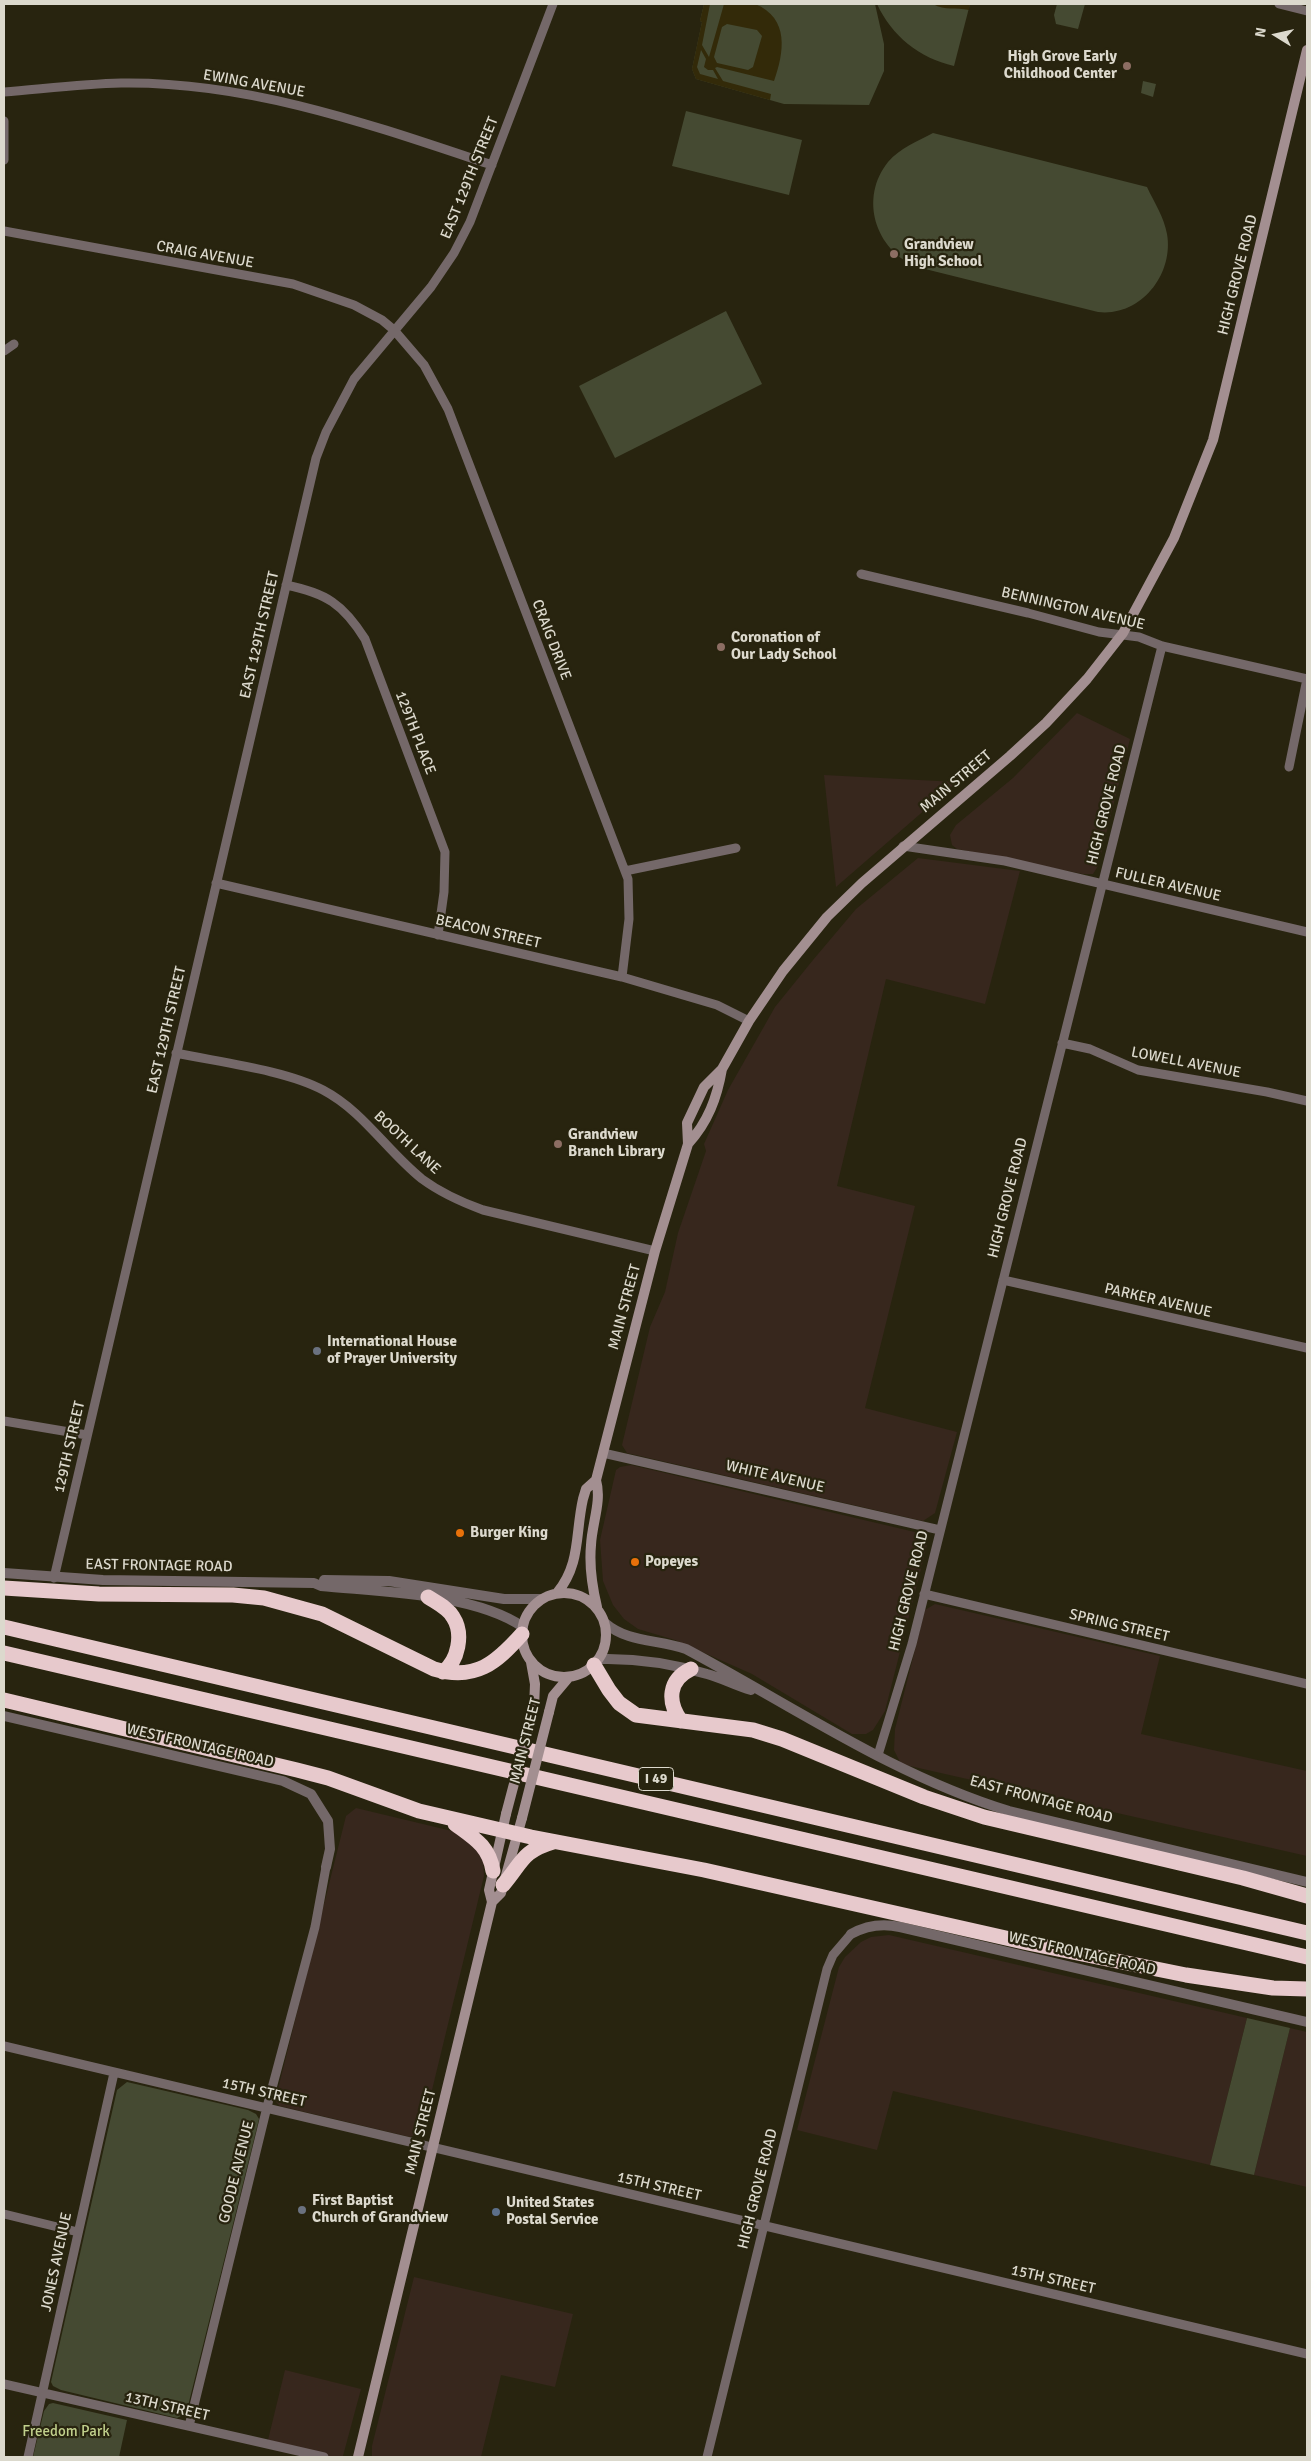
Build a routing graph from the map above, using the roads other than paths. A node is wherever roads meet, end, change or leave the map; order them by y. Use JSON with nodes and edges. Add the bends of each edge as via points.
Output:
{"nodes":[{"id":1,"x":1279,"y":4,"type":"edge"},
{"id":2,"x":549,"y":5,"type":"edge"},
{"id":3,"x":1307,"y":11,"type":"edge"},
{"id":4,"x":1307,"y":50,"type":"edge"},
{"id":5,"x":1304,"y":75,"type":"edge"},
{"id":6,"x":4,"y":92,"type":"edge"},
{"id":7,"x":4,"y":121,"type":"edge"},
{"id":8,"x":4,"y":160,"type":"edge"},
{"id":9,"x":492,"y":165,"type":"junction"},
{"id":10,"x":4,"y":231,"type":"edge"},
{"id":11,"x":394,"y":330,"type":"junction"},
{"id":12,"x":14,"y":344,"type":"dead end"},
{"id":13,"x":4,"y":352,"type":"edge"},
{"id":14,"x":1189,"y":504,"type":"joint"},
{"id":15,"x":861,"y":574,"type":"dead end"},
{"id":16,"x":286,"y":585,"type":"junction"},
{"id":17,"x":1123,"y":634,"type":"junction"},
{"id":18,"x":1162,"y":646,"type":"junction"},
{"id":19,"x":1307,"y":679,"type":"edge"},
{"id":20,"x":1289,"y":767,"type":"dead end"},
{"id":21,"x":903,"y":846,"type":"junction"},
{"id":22,"x":736,"y":848,"type":"dead end"},
{"id":23,"x":625,"y":871,"type":"junction"},
{"id":24,"x":216,"y":883,"type":"junction"},
{"id":25,"x":1102,"y":883,"type":"junction"},
{"id":26,"x":1307,"y":932,"type":"edge"},
{"id":27,"x":438,"y":935,"type":"junction"},
{"id":28,"x":622,"y":977,"type":"junction"},
{"id":29,"x":749,"y":1021,"type":"junction"},
{"id":30,"x":1062,"y":1043,"type":"junction"},
{"id":31,"x":176,"y":1053,"type":"junction"},
{"id":32,"x":722,"y":1069,"type":"junction"},
{"id":33,"x":1307,"y":1101,"type":"edge"},
{"id":34,"x":688,"y":1144,"type":"junction"},
{"id":35,"x":655,"y":1251,"type":"junction"},
{"id":36,"x":1003,"y":1280,"type":"junction"},
{"id":37,"x":113,"y":1323,"type":"joint"},
{"id":38,"x":1307,"y":1348,"type":"edge"},
{"id":39,"x":4,"y":1421,"type":"edge"},
{"id":40,"x":87,"y":1435,"type":"junction"},
{"id":41,"x":603,"y":1452,"type":"junction"},
{"id":42,"x":596,"y":1480,"type":"junction"},
{"id":43,"x":940,"y":1530,"type":"junction"},
{"id":44,"x":4,"y":1574,"type":"edge"},
{"id":45,"x":54,"y":1578,"type":"junction"},
{"id":46,"x":314,"y":1583,"type":"junction"},
{"id":47,"x":4,"y":1588,"type":"edge"},
{"id":48,"x":557,"y":1593,"type":"junction"},
{"id":49,"x":924,"y":1594,"type":"junction"},
{"id":50,"x":428,"y":1597,"type":"junction"},
{"id":51,"x":541,"y":1599,"type":"junction"},
{"id":52,"x":597,"y":1608,"type":"junction"},
{"id":53,"x":605,"y":1623,"type":"junction"},
{"id":54,"x":4,"y":1627,"type":"edge"},
{"id":55,"x":523,"y":1631,"type":"junction"},
{"id":56,"x":4,"y":1653,"type":"edge"},
{"id":57,"x":531,"y":1661,"type":"junction"},
{"id":58,"x":597,"y":1662,"type":"junction"},
{"id":59,"x":691,"y":1669,"type":"junction"},
{"id":60,"x":443,"y":1672,"type":"junction"},
{"id":61,"x":569,"y":1677,"type":"junction"},
{"id":62,"x":1307,"y":1684,"type":"edge"},
{"id":63,"x":757,"y":1690,"type":"junction"},
{"id":64,"x":4,"y":1700,"type":"edge"},
{"id":65,"x":4,"y":1716,"type":"edge"},
{"id":66,"x":681,"y":1721,"type":"junction"},
{"id":67,"x":878,"y":1755,"type":"junction"},
{"id":68,"x":448,"y":1818,"type":"junction"},
{"id":69,"x":502,"y":1830,"type":"junction"},
{"id":70,"x":518,"y":1834,"type":"junction"},
{"id":71,"x":554,"y":1842,"type":"junction"},
{"id":72,"x":326,"y":1867,"type":"joint"},
{"id":73,"x":493,"y":1871,"type":"junction"},
{"id":74,"x":1307,"y":1882,"type":"edge"},
{"id":75,"x":503,"y":1885,"type":"junction"},
{"id":76,"x":1307,"y":1896,"type":"edge"},
{"id":77,"x":492,"y":1902,"type":"junction"},
{"id":78,"x":1307,"y":1933,"type":"edge"},
{"id":79,"x":851,"y":1934,"type":"joint"},
{"id":80,"x":1307,"y":1957,"type":"edge"},
{"id":81,"x":1307,"y":1989,"type":"edge"},
{"id":82,"x":1307,"y":2022,"type":"edge"},
{"id":83,"x":4,"y":2046,"type":"edge"},
{"id":84,"x":114,"y":2073,"type":"junction"},
{"id":85,"x":267,"y":2107,"type":"junction"},
{"id":86,"x":433,"y":2147,"type":"junction"},
{"id":87,"x":4,"y":2214,"type":"edge"},
{"id":88,"x":764,"y":2226,"type":"junction"},
{"id":89,"x":78,"y":2232,"type":"junction"},
{"id":90,"x":1307,"y":2354,"type":"edge"},
{"id":91,"x":4,"y":2384,"type":"edge"},
{"id":92,"x":43,"y":2393,"type":"junction"},
{"id":93,"x":189,"y":2426,"type":"junction"},
{"id":94,"x":28,"y":2457,"type":"edge"},
{"id":95,"x":324,"y":2457,"type":"edge"},
{"id":96,"x":358,"y":2457,"type":"edge"},
{"id":97,"x":707,"y":2457,"type":"edge"}],
"edges":[{"from":1,"to":3,"type":"street"},
{"from":2,"to":9,"type":"street","name":"EAST 129TH STREET"},
{"from":4,"to":5,"type":"main road","name":"HIGH GROVE ROAD"},
{"from":5,"to":14,"type":"main road","name":"HIGH GROVE ROAD","via":[[1213,440]]},
{"from":6,"to":9,"type":"street","name":"EWING AVENUE","via":[[121,83],[238,92],[335,113]]},
{"from":7,"to":8,"type":"street"},
{"from":9,"to":11,"type":"street","name":"EAST 129TH STREET","via":[[454,253],[431,287]]},
{"from":10,"to":11,"type":"street","name":"CRAIG AVENUE","via":[[293,284],[354,305]]},
{"from":11,"to":16,"type":"street","name":"EAST 129TH STREET","via":[[354,379],[326,432],[316,458]]},
{"from":11,"to":23,"type":"street","name":"CRAIG DRIVE","via":[[424,366],[448,409]]},
{"from":12,"to":13,"type":"street"},
{"from":14,"to":17,"type":"main road","name":"MAIN STREET"},
{"from":15,"to":17,"type":"street","name":"BENNINGTON AVENUE","via":[[1099,632]]},
{"from":16,"to":24,"type":"street","name":"EAST 129TH STREET"},
{"from":16,"to":27,"type":"street","name":"129TH PLACE","via":[[313,590],[334,602],[352,618],[365,638],[445,852]]},
{"from":17,"to":18,"type":"street","name":"BENNINGTON AVENUE"},
{"from":17,"to":21,"type":"main road","name":"MAIN STREET","via":[[1046,723]]},
{"from":18,"to":19,"type":"street","name":"BENNINGTON AVENUE"},
{"from":18,"to":25,"type":"street","name":"HIGH GROVE ROAD"},
{"from":19,"to":20,"type":"street"},
{"from":21,"to":25,"type":"street","name":"FULLER AVENUE","via":[[1005,860]]},
{"from":21,"to":29,"type":"main road","name":"MAIN STREET","via":[[828,918],[788,964]]},
{"from":22,"to":23,"type":"street"},
{"from":23,"to":28,"type":"street","name":"CRAIG DRIVE","via":[[629,919]]},
{"from":24,"to":27,"type":"street","name":"BEACON STREET"},
{"from":24,"to":31,"type":"street","name":"EAST 129TH STREET"},
{"from":25,"to":26,"type":"street","name":"FULLER AVENUE"},
{"from":25,"to":30,"type":"street","name":"HIGH GROVE ROAD"},
{"from":27,"to":28,"type":"street","name":"BEACON STREET"},
{"from":28,"to":29,"type":"street","name":"BEACON STREET","via":[[717,1005]]},
{"from":29,"to":32,"type":"main road","name":"MAIN STREET"},
{"from":30,"to":33,"type":"street","name":"LOWELL AVENUE","via":[[1090,1049],[1138,1070]]},
{"from":30,"to":36,"type":"street","name":"HIGH GROVE ROAD"},
{"from":31,"to":35,"type":"street","name":"BOOTH LANE","via":[[291,1077],[323,1090],[352,1109],[421,1178],[461,1202]]},
{"from":31,"to":37,"type":"street","name":"EAST 129TH STREET"},
{"from":32,"to":34,"type":"main road","name":"MAIN STREET","via":[[717,1097],[702,1129]]},
{"from":32,"to":34,"type":"main road","name":"MAIN STREET","via":[[704,1087],[687,1123]]},
{"from":34,"to":35,"type":"main road","name":"MAIN STREET"},
{"from":35,"to":41,"type":"main road","name":"MAIN STREET"},
{"from":36,"to":38,"type":"street","name":"PARKER AVENUE"},
{"from":36,"to":43,"type":"street","name":"HIGH GROVE ROAD"},
{"from":37,"to":40,"type":"street","name":"129TH STREET"},
{"from":39,"to":40,"type":"street"},
{"from":40,"to":45,"type":"street","name":"129TH STREET"},
{"from":41,"to":42,"type":"main road","name":"MAIN STREET"},
{"from":41,"to":43,"type":"street","name":"WHITE AVENUE"},
{"from":42,"to":48,"type":"main road","name":"MAIN STREET","via":[[586,1489],[583,1499],[574,1566]]},
{"from":42,"to":52,"type":"main road","name":"MAIN STREET","via":[[599,1491],[590,1557]]},
{"from":43,"to":49,"type":"street","name":"HIGH GROVE ROAD"},
{"from":44,"to":45,"type":"street","name":"EAST FRONTAGE ROAD"},
{"from":45,"to":46,"type":"street","name":"EAST FRONTAGE ROAD"},
{"from":46,"to":50,"type":"street","name":"EAST FRONTAGE ROAD"},
{"from":46,"to":51,"type":"street","name":"EAST FRONTAGE ROAD","via":[[321,1580],[389,1581],[504,1600]]},
{"from":47,"to":60,"type":"highway","via":[[264,1598],[322,1614]]},
{"from":48,"to":51,"type":"main road"},
{"from":48,"to":52,"type":"main road","via":[[580,1595]]},
{"from":49,"to":62,"type":"street","name":"SPRING STREET"},
{"from":49,"to":67,"type":"street","name":"HIGH GROVE ROAD"},
{"from":50,"to":55,"type":"street","name":"EAST FRONTAGE ROAD","via":[[492,1611]]},
{"from":50,"to":60,"type":"highway","via":[[446,1609],[456,1625],[455,1657]]},
{"from":51,"to":55,"type":"main road","via":[[528,1614]]},
{"from":52,"to":53,"type":"main road"},
{"from":53,"to":58,"type":"main road","via":[[605,1642]]},
{"from":53,"to":63,"type":"street","name":"EAST FRONTAGE ROAD","via":[[628,1638],[686,1649]]},
{"from":54,"to":78,"type":"highway","number":"I 49"},
{"from":55,"to":57,"type":"main road","via":[[526,1652]]},
{"from":55,"to":60,"type":"highway","via":[[489,1666],[471,1672]]},
{"from":56,"to":80,"type":"highway","number":"I 49"},
{"from":57,"to":61,"type":"main road","via":[[546,1674]]},
{"from":57,"to":69,"type":"main road","name":"MAIN STREET","bridge":true,"via":[[535,1684],[534,1708]]},
{"from":58,"to":59,"type":"street","name":"EAST FRONTAGE ROAD","via":[[646,1660]]},
{"from":58,"to":61,"type":"main road"},
{"from":58,"to":66,"type":"highway","via":[[609,1690],[627,1710],[647,1718]]},
{"from":59,"to":63,"type":"street","name":"EAST FRONTAGE ROAD"},
{"from":59,"to":66,"type":"highway","via":[[679,1677],[672,1688],[672,1705]]},
{"from":61,"to":70,"type":"main road","name":"MAIN STREET","bridge":true,"via":[[553,1696]]},
{"from":63,"to":67,"type":"street","name":"EAST FRONTAGE ROAD"},
{"from":64,"to":68,"type":"highway","via":[[328,1778],[402,1806]]},
{"from":65,"to":72,"type":"street","name":"WEST FRONTAGE ROAD","via":[[282,1781],[304,1790],[311,1794],[328,1821],[330,1849]]},
{"from":66,"to":76,"type":"highway","via":[[732,1726],[769,1734],[924,1797],[984,1817]]},
{"from":67,"to":74,"type":"street","name":"EAST FRONTAGE ROAD","via":[[929,1782],[1009,1811]]},
{"from":68,"to":69,"type":"highway"},
{"from":68,"to":73,"type":"highway","via":[[481,1844],[490,1857]]},
{"from":69,"to":70,"type":"highway"},
{"from":69,"to":73,"type":"main road","name":"MAIN STREET"},
{"from":70,"to":71,"type":"highway"},
{"from":70,"to":75,"type":"main road","name":"MAIN STREET"},
{"from":71,"to":75,"type":"highway","via":[[525,1856]]},
{"from":71,"to":81,"type":"highway","via":[[704,1870],[1186,1975],[1274,1988]]},
{"from":72,"to":85,"type":"street","name":"GOODE AVENUE","via":[[315,1926]]},
{"from":73,"to":77,"type":"main road","name":"MAIN STREET","via":[[489,1890]]},
{"from":75,"to":77,"type":"main road","name":"MAIN STREET","via":[[501,1893]]},
{"from":77,"to":86,"type":"main road","name":"MAIN STREET"},
{"from":79,"to":82,"type":"street","name":"WEST FRONTAGE ROAD","via":[[876,1925],[900,1927]]},
{"from":79,"to":88,"type":"street","name":"HIGH GROVE ROAD","via":[[833,1955],[827,1969]]},
{"from":83,"to":84,"type":"street","name":"15TH STREET"},
{"from":84,"to":85,"type":"street","name":"15TH STREET"},
{"from":84,"to":89,"type":"street","name":"JONES AVENUE"},
{"from":85,"to":86,"type":"street","name":"15TH STREET"},
{"from":85,"to":93,"type":"street","name":"GOODE AVENUE"},
{"from":86,"to":88,"type":"street","name":"15TH STREET"},
{"from":86,"to":96,"type":"main road","name":"MAIN STREET"},
{"from":87,"to":89,"type":"street"},
{"from":88,"to":90,"type":"street","name":"15TH STREET"},
{"from":88,"to":97,"type":"street","name":"HIGH GROVE ROAD"},
{"from":89,"to":92,"type":"street","name":"JONES AVENUE"},
{"from":91,"to":92,"type":"street","name":"13TH STREET"},
{"from":92,"to":93,"type":"street","name":"13TH STREET"},
{"from":92,"to":94,"type":"street","name":"JONES AVENUE"},
{"from":93,"to":95,"type":"street","name":"13TH STREET"}]}
